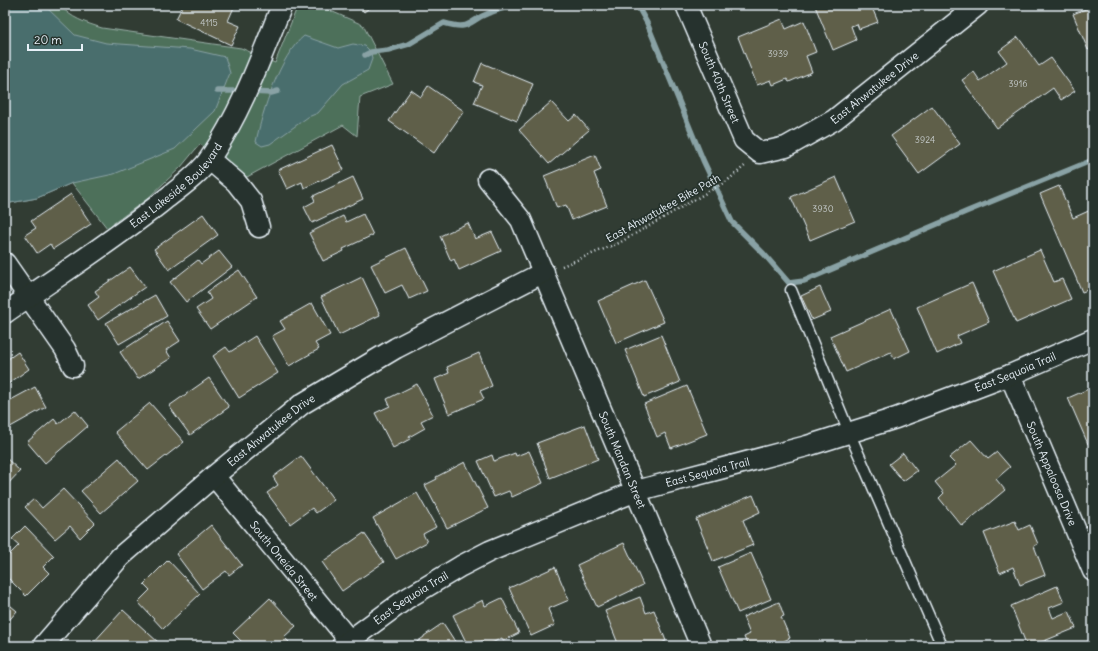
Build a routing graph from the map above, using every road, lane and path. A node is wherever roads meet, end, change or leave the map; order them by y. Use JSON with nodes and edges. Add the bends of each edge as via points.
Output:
{"nodes":[{"id":1,"x":686,"y":5,"type":"edge"},
{"id":2,"x":978,"y":5,"type":"edge"},
{"id":3,"x":281,"y":8,"type":"edge"},
{"id":4,"x":214,"y":152,"type":"junction"},
{"id":5,"x":760,"y":153,"type":"junction"},
{"id":6,"x":488,"y":179,"type":"dead end"},
{"id":7,"x":259,"y":227,"type":"dead end"},
{"id":8,"x":5,"y":263,"type":"edge"},
{"id":9,"x":544,"y":272,"type":"junction"},
{"id":10,"x":791,"y":290,"type":"dead end"},
{"id":11,"x":29,"y":296,"type":"junction"},
{"id":12,"x":5,"y":313,"type":"edge"},
{"id":13,"x":1093,"y":339,"type":"edge"},
{"id":14,"x":73,"y":366,"type":"dead end"},
{"id":15,"x":1010,"y":375,"type":"junction"},
{"id":16,"x":849,"y":432,"type":"junction"},
{"id":17,"x":214,"y":476,"type":"junction"},
{"id":18,"x":636,"y":491,"type":"junction"},
{"id":19,"x":1093,"y":572,"type":"edge"},
{"id":20,"x":348,"y":644,"type":"edge"},
{"id":21,"x":42,"y":646,"type":"edge"},
{"id":22,"x":701,"y":646,"type":"edge"},
{"id":23,"x":942,"y":646,"type":"edge"}],
"edges":[{"from":1,"to":5,"type":"street","name":"South 40th Street","via":[[744,140]]},
{"from":2,"to":5,"type":"street","name":"East Ahwatukee Drive","via":[[834,120],[786,147]]},
{"from":3,"to":4,"type":"street","name":"East Lakeside Boulevard","via":[[245,96]]},
{"from":4,"to":7,"type":"street","via":[[251,201]]},
{"from":4,"to":11,"type":"street","name":"East Lakeside Boulevard","via":[[186,182],[113,240]]},
{"from":5,"to":9,"type":"path","name":"East Ahwatukee Bike Path","via":[[728,181],[619,244]]},
{"from":6,"to":9,"type":"street","name":"South Mandan Street","via":[[522,220]]},
{"from":8,"to":11,"type":"street"},
{"from":9,"to":17,"type":"street","name":"East Ahwatukee Drive","via":[[396,348],[302,404]]},
{"from":9,"to":18,"type":"street","name":"South Mandan Street"},
{"from":10,"to":16,"type":"lane"},
{"from":11,"to":12,"type":"street","name":"East Lakeside Boulevard"},
{"from":11,"to":14,"type":"street","via":[[65,349]]},
{"from":13,"to":15,"type":"street","name":"East Sequoia Trail"},
{"from":15,"to":16,"type":"street","name":"East Sequoia Trail","via":[[896,418]]},
{"from":15,"to":19,"type":"street","name":"South Appaloosa Drive"},
{"from":16,"to":18,"type":"street","name":"East Sequoia Trail","via":[[807,446]]},
{"from":16,"to":23,"type":"lane"},
{"from":17,"to":20,"type":"street","name":"South Oneida Street"},
{"from":17,"to":21,"type":"street","name":"East Ahwatukee Drive","via":[[120,557]]},
{"from":18,"to":20,"type":"street","name":"East Sequoia Trail","via":[[490,551],[461,566],[406,599]]},
{"from":18,"to":22,"type":"street","name":"South Mandan Street"}]}
